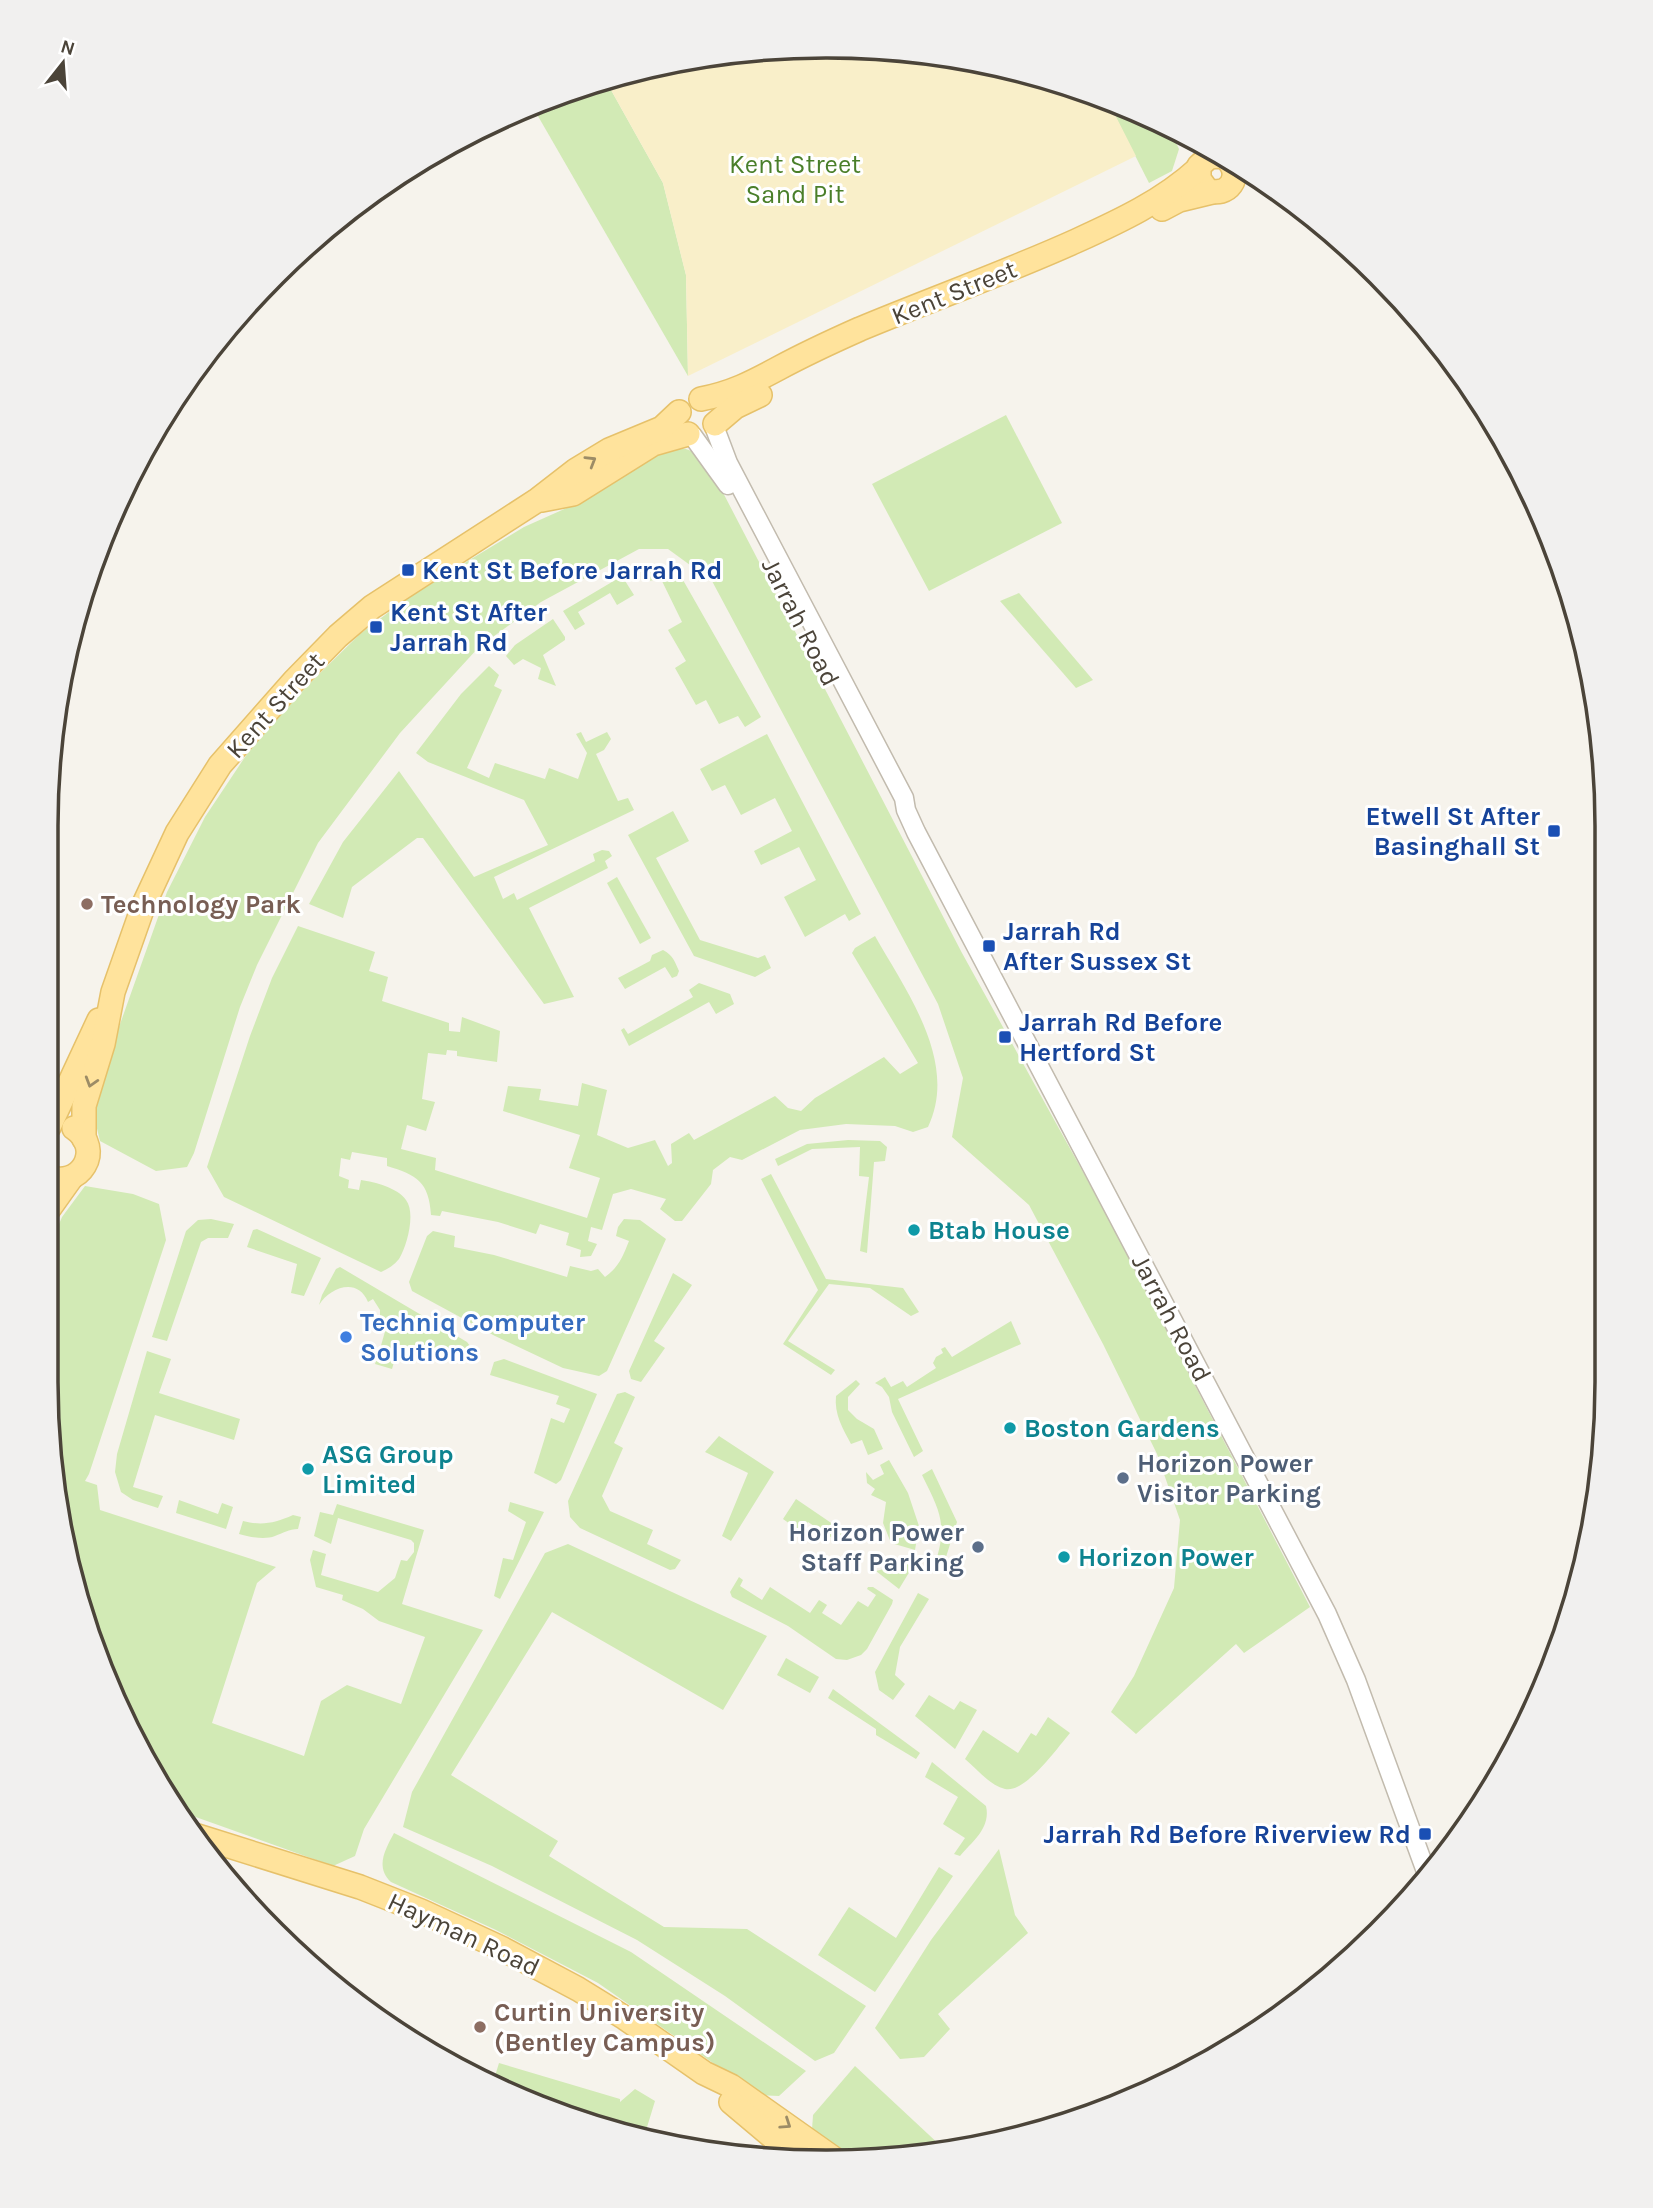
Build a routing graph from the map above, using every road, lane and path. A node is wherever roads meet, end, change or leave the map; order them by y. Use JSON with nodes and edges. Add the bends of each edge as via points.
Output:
{"nodes":[{"id":1,"x":1207,"y":159,"type":"edge"},
{"id":2,"x":1199,"y":168,"type":"junction"},
{"id":3,"x":1233,"y":175,"type":"edge"},
{"id":4,"x":1212,"y":192,"type":"junction"},
{"id":5,"x":701,"y":399,"type":"junction"},
{"id":6,"x":680,"y":412,"type":"junction"},
{"id":7,"x":715,"y":425,"type":"junction"},
{"id":8,"x":690,"y":435,"type":"junction"},
{"id":9,"x":536,"y":501,"type":"junction"},
{"id":10,"x":906,"y":810,"type":"junction"},
{"id":11,"x":113,"y":992,"type":"junction"},
{"id":12,"x":58,"y":1106,"type":"edge"},
{"id":13,"x":58,"y":1126,"type":"edge"},
{"id":14,"x":84,"y":1139,"type":"junction"},
{"id":15,"x":71,"y":1178,"type":"junction"},
{"id":16,"x":58,"y":1180,"type":"edge"},
{"id":17,"x":58,"y":1196,"type":"edge"},
{"id":18,"x":210,"y":1840,"type":"edge"},
{"id":19,"x":1423,"y":1864,"type":"edge"},
{"id":20,"x":715,"y":2080,"type":"junction"},
{"id":21,"x":787,"y":2149,"type":"edge"},
{"id":22,"x":822,"y":2150,"type":"edge"}],
"edges":[{"from":1,"to":2,"type":"main road","name":"Kent Street"},
{"from":2,"to":4,"type":"main road","via":[[1201,184]]},
{"from":2,"to":5,"type":"main road","name":"Kent Street","via":[[1156,202],[1105,228],[821,347],[750,385]]},
{"from":3,"to":4,"type":"main road","name":"Kent Street","via":[[1226,190]]},
{"from":4,"to":7,"type":"main road","name":"Kent Street","via":[[1179,200],[829,360],[735,407]]},
{"from":5,"to":6,"type":"main road","via":[[690,400]]},
{"from":5,"to":7,"type":"main road","via":[[714,408]]},
{"from":6,"to":8,"type":"main road","via":[[680,424]]},
{"from":9,"to":6,"type":"main road","name":"Kent Street","one_way":true,"via":[[576,470],[609,450],[656,432]]},
{"from":7,"to":8,"type":"main road","via":[[703,436]]},
{"from":7,"to":10,"type":"street","name":"Jarrah Road","via":[[728,463],[904,797]]},
{"from":8,"to":9,"type":"main road","name":"Kent Street","via":[[653,444],[573,494]]},
{"from":8,"to":10,"type":"street","name":"Jarrah Road","via":[[747,518],[895,802]]},
{"from":9,"to":11,"type":"main road","name":"Kent Street","via":[[372,607],[320,654],[220,765],[177,832],[144,904]]},
{"from":10,"to":19,"type":"street","name":"Jarrah Road","via":[[1327,1614],[1356,1679]]},
{"from":11,"to":12,"type":"main road","name":"Kent Street"},
{"from":11,"to":14,"type":"main road","name":"Kent Street","one_way":true,"via":[[84,1106]]},
{"from":13,"to":14,"type":"main road","via":[[69,1126]]},
{"from":14,"to":15,"type":"main road","name":"Kent Street","via":[[87,1161]]},
{"from":15,"to":16,"type":"main road"},
{"from":15,"to":17,"type":"main road"},
{"from":18,"to":20,"type":"main road","name":"Hayman Road","via":[[360,1887],[458,1928],[578,1989]]},
{"from":20,"to":21,"type":"main road","name":"Hayman Road","via":[[723,2095]]},
{"from":20,"to":22,"type":"main road","name":"Hayman Road","one_way":true,"via":[[731,2086]]}]}
